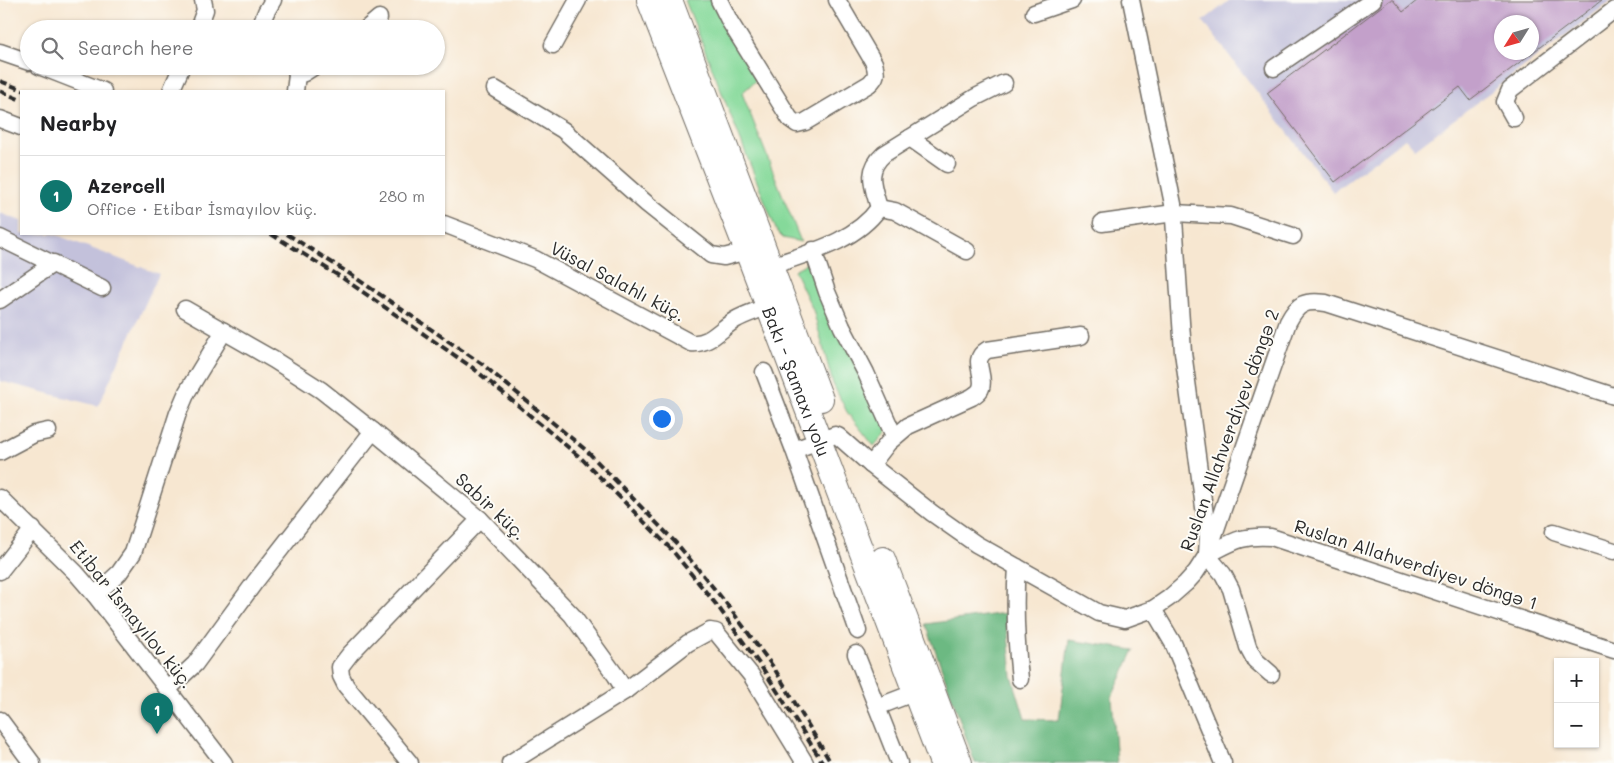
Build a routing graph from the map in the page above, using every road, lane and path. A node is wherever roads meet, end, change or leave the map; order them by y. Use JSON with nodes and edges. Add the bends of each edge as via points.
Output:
{"nodes":[{"id":1,"x":203,"y":0,"type":"edge"},
{"id":2,"x":273,"y":0,"type":"edge"},
{"id":3,"x":578,"y":0,"type":"edge"},
{"id":4,"x":649,"y":0,"type":"edge"},
{"id":5,"x":670,"y":0,"type":"edge"},
{"id":6,"x":719,"y":0,"type":"edge"},
{"id":7,"x":837,"y":0,"type":"edge"},
{"id":8,"x":1072,"y":0,"type":"edge"},
{"id":9,"x":1131,"y":0,"type":"edge"},
{"id":10,"x":1373,"y":0,"type":"edge"},
{"id":11,"x":1614,"y":10,"type":"edge"},
{"id":12,"x":1034,"y":13,"type":"dead end"},
{"id":13,"x":379,"y":18,"type":"dead end"},
{"id":14,"x":201,"y":20,"type":"edge"},
{"id":15,"x":263,"y":20,"type":"edge"},
{"id":16,"x":377,"y":20,"type":"edge"},
{"id":17,"x":553,"y":45,"type":"dead end"},
{"id":18,"x":0,"y":52,"type":"edge"},
{"id":19,"x":20,"y":59,"type":"edge"},
{"id":20,"x":1274,"y":68,"type":"dead end"},
{"id":21,"x":62,"y":75,"type":"edge"},
{"id":22,"x":178,"y":75,"type":"edge"},
{"id":23,"x":1004,"y":83,"type":"dead end"},
{"id":24,"x":495,"y":89,"type":"dead end"},
{"id":25,"x":100,"y":90,"type":"edge"},
{"id":26,"x":171,"y":90,"type":"edge"},
{"id":27,"x":1514,"y":118,"type":"dead end"},
{"id":28,"x":0,"y":119,"type":"edge"},
{"id":29,"x":20,"y":127,"type":"edge"},
{"id":30,"x":910,"y":138,"type":"junction"},
{"id":31,"x":947,"y":164,"type":"dead end"},
{"id":32,"x":879,"y":208,"type":"junction"},
{"id":33,"x":1174,"y":213,"type":"junction"},
{"id":34,"x":1102,"y":223,"type":"dead end"},
{"id":35,"x":445,"y":224,"type":"edge"},
{"id":36,"x":1293,"y":236,"type":"dead end"},
{"id":37,"x":0,"y":238,"type":"edge"},
{"id":38,"x":813,"y":250,"type":"junction"},
{"id":39,"x":747,"y":251,"type":"junction"},
{"id":40,"x":968,"y":251,"type":"dead end"},
{"id":41,"x":54,"y":263,"type":"junction"},
{"id":42,"x":771,"y":266,"type":"junction"},
{"id":43,"x":102,"y":288,"type":"dead end"},
{"id":44,"x":0,"y":300,"type":"edge"},
{"id":45,"x":768,"y":306,"type":"junction"},
{"id":46,"x":185,"y":309,"type":"dead end"},
{"id":47,"x":224,"y":331,"type":"junction"},
{"id":48,"x":1081,"y":336,"type":"dead end"},
{"id":49,"x":764,"y":372,"type":"dead end"},
{"id":50,"x":1614,"y":396,"type":"edge"},
{"id":51,"x":48,"y":431,"type":"dead end"},
{"id":52,"x":373,"y":431,"type":"junction"},
{"id":53,"x":894,"y":436,"type":"junction"},
{"id":54,"x":827,"y":438,"type":"junction"},
{"id":55,"x":794,"y":450,"type":"junction"},
{"id":56,"x":0,"y":452,"type":"edge"},
{"id":57,"x":871,"y":465,"type":"junction"},
{"id":58,"x":0,"y":498,"type":"edge"},
{"id":59,"x":480,"y":518,"type":"junction"},
{"id":60,"x":33,"y":529,"type":"junction"},
{"id":61,"x":1554,"y":532,"type":"dead end"},
{"id":62,"x":1614,"y":551,"type":"edge"},
{"id":63,"x":1207,"y":555,"type":"junction"},
{"id":64,"x":1017,"y":567,"type":"junction"},
{"id":65,"x":0,"y":571,"type":"edge"},
{"id":66,"x":95,"y":595,"type":"junction"},
{"id":67,"x":1153,"y":609,"type":"junction"},
{"id":68,"x":858,"y":631,"type":"dead end"},
{"id":69,"x":1614,"y":650,"type":"edge"},
{"id":70,"x":856,"y":654,"type":"dead end"},
{"id":71,"x":1271,"y":674,"type":"dead end"},
{"id":72,"x":1020,"y":679,"type":"dead end"},
{"id":73,"x":168,"y":688,"type":"junction"},
{"id":74,"x":625,"y":691,"type":"junction"},
{"id":75,"x":916,"y":692,"type":"junction"},
{"id":76,"x":877,"y":707,"type":"junction"},
{"id":77,"x":0,"y":720,"type":"edge"},
{"id":78,"x":32,"y":763,"type":"edge"},
{"id":79,"x":224,"y":763,"type":"edge"},
{"id":80,"x":410,"y":763,"type":"edge"},
{"id":81,"x":510,"y":763,"type":"edge"},
{"id":82,"x":805,"y":763,"type":"edge"},
{"id":83,"x":898,"y":763,"type":"edge"},
{"id":84,"x":942,"y":763,"type":"edge"},
{"id":85,"x":960,"y":763,"type":"edge"},
{"id":86,"x":1223,"y":763,"type":"edge"}],
"edges":[{"from":1,"to":14,"type":"street","via":[[205,10]]},
{"from":2,"to":15,"type":"street"},
{"from":3,"to":17,"type":"street"},
{"from":4,"to":39,"type":"highway","name":"Bakı - Şamaxı yolu"},
{"from":5,"to":42,"type":"highway","name":"Bakı - Şamaxı yolu"},
{"from":6,"to":7,"type":"street","via":[[790,119],[797,124],[869,84],[877,72]]},
{"from":8,"to":12,"type":"street"},
{"from":9,"to":33,"type":"street"},
{"from":10,"to":20,"type":"street"},
{"from":11,"to":27,"type":"street","via":[[1510,90],[1505,102]]},
{"from":13,"to":16,"type":"street"},
{"from":18,"to":19,"type":"street"},
{"from":21,"to":25,"type":"street"},
{"from":22,"to":26,"type":"street"},
{"from":23,"to":30,"type":"street"},
{"from":24,"to":39,"type":"street","via":[[563,130],[711,255],[724,257]]},
{"from":28,"to":29,"type":"street"},
{"from":30,"to":31,"type":"street"},
{"from":30,"to":32,"type":"street","via":[[876,162],[871,178]]},
{"from":32,"to":38,"type":"street","via":[[858,230]]},
{"from":32,"to":40,"type":"street","via":[[895,211]]},
{"from":33,"to":34,"type":"street"},
{"from":33,"to":36,"type":"street","via":[[1231,216]]},
{"from":33,"to":63,"type":"street","via":[[1183,352],[1208,537]]},
{"from":35,"to":45,"type":"street","name":"Vüsal Salahlı küç.","via":[[535,259],[691,343],[701,344],[737,319]]},
{"from":37,"to":41,"type":"street"},
{"from":38,"to":42,"type":"street"},
{"from":38,"to":53,"type":"street","via":[[842,327]]},
{"from":39,"to":45,"type":"highway","name":"Bakı - Şamaxı yolu"},
{"from":41,"to":43,"type":"street"},
{"from":41,"to":44,"type":"street"},
{"from":42,"to":54,"type":"highway","name":"Bakı - Şamaxı yolu"},
{"from":45,"to":54,"type":"highway","name":"Bakı - Şamaxı yolu"},
{"from":46,"to":47,"type":"street","name":"Sabir küç."},
{"from":47,"to":52,"type":"street","name":"Sabir küç.","via":[[321,390]]},
{"from":47,"to":66,"type":"street","via":[[178,413],[133,552],[119,574]]},
{"from":48,"to":53,"type":"street","via":[[986,350],[978,359],[980,390]]},
{"from":49,"to":55,"type":"street"},
{"from":50,"to":63,"type":"street","name":"Ruslan Allahverdiyev döngə 2","via":[[1326,303],[1303,303],[1294,310],[1288,322]]},
{"from":51,"to":56,"type":"street","via":[[34,434]]},
{"from":52,"to":59,"type":"street","name":"Sabir küç."},
{"from":52,"to":73,"type":"street","via":[[200,658]]},
{"from":53,"to":57,"type":"street"},
{"from":54,"to":55,"type":"street"},
{"from":54,"to":57,"type":"street","name":"Ruslan Allahverdiyev döngə 2","via":[[844,439]]},
{"from":54,"to":75,"type":"highway","name":"Bakı - Şamaxı yolu"},
{"from":54,"to":85,"type":"highway","name":"Bakı - Şamaxı yolu","via":[[932,686]]},
{"from":55,"to":68,"type":"street"},
{"from":57,"to":64,"type":"street","name":"Ruslan Allahverdiyev döngə 2","via":[[961,534]]},
{"from":58,"to":60,"type":"street","name":"Etibar İsmayılov küç."},
{"from":59,"to":74,"type":"street","name":"Sabir küç.","via":[[572,615]]},
{"from":59,"to":80,"type":"street","via":[[340,667],[346,686]]},
{"from":60,"to":65,"type":"street"},
{"from":60,"to":66,"type":"street","name":"Etibar İsmayılov küç."},
{"from":61,"to":62,"type":"street"},
{"from":63,"to":67,"type":"street","name":"Ruslan Allahverdiyev döngə 2","via":[[1186,583]]},
{"from":63,"to":69,"type":"street","name":"Ruslan Allahverdiyev döngə 1","via":[[1239,539],[1252,536],[1271,538]]},
{"from":63,"to":71,"type":"street","via":[[1224,574],[1231,589],[1248,647],[1255,660]]},
{"from":64,"to":67,"type":"street","name":"Ruslan Allahverdiyev döngə 2","via":[[1100,613],[1125,619]]},
{"from":64,"to":72,"type":"street","via":[[1015,603]]},
{"from":66,"to":73,"type":"street","name":"Etibar İsmayılov küç."},
{"from":67,"to":86,"type":"street","via":[[1180,658]]},
{"from":70,"to":76,"type":"street"},
{"from":73,"to":79,"type":"street","name":"Etibar İsmayılov küç."},
{"from":74,"to":81,"type":"street"},
{"from":74,"to":82,"type":"street","via":[[688,643],[710,631],[716,632],[751,675]]},
{"from":75,"to":76,"type":"street"},
{"from":75,"to":84,"type":"highway","name":"Bakı - Şamaxı yolu"},
{"from":76,"to":83,"type":"street"},
{"from":77,"to":78,"type":"street"}]}
